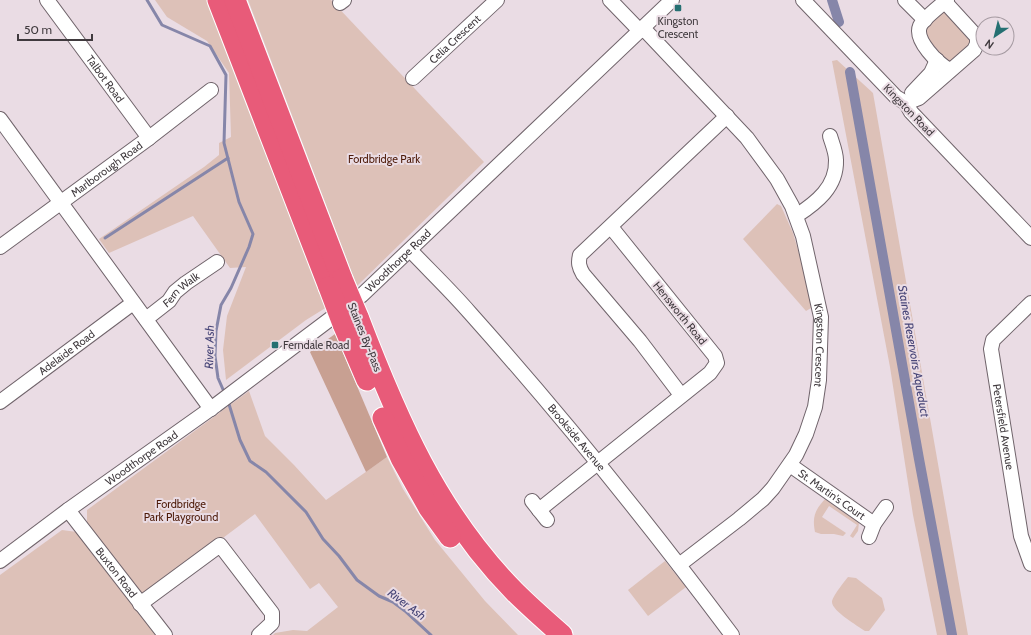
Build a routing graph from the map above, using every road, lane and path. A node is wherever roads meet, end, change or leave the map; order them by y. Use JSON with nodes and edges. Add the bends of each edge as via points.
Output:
{"nodes":[{"id":1,"x":47,"y":0,"type":"edge"},
{"id":2,"x":218,"y":0,"type":"edge"},
{"id":3,"x":235,"y":0,"type":"edge"},
{"id":4,"x":497,"y":0,"type":"edge"},
{"id":5,"x":610,"y":0,"type":"edge"},
{"id":6,"x":672,"y":0,"type":"edge"},
{"id":7,"x":803,"y":0,"type":"edge"},
{"id":8,"x":905,"y":0,"type":"edge"},
{"id":9,"x":946,"y":1,"type":"edge"},
{"id":10,"x":925,"y":20,"type":"junction"},
{"id":11,"x":641,"y":30,"type":"junction"},
{"id":12,"x":936,"y":60,"type":"junction"},
{"id":13,"x":950,"y":70,"type":"junction"},
{"id":14,"x":413,"y":78,"type":"dead end"},
{"id":15,"x":212,"y":90,"type":"dead end"},
{"id":16,"x":906,"y":103,"type":"junction"},
{"id":17,"x":726,"y":116,"type":"junction"},
{"id":18,"x":0,"y":119,"type":"edge"},
{"id":19,"x":830,"y":136,"type":"dead end"},
{"id":20,"x":149,"y":138,"type":"junction"},
{"id":21,"x":61,"y":202,"type":"junction"},
{"id":22,"x":796,"y":216,"type":"junction"},
{"id":23,"x":611,"y":226,"type":"junction"},
{"id":24,"x":1031,"y":238,"type":"edge"},
{"id":25,"x":0,"y":247,"type":"edge"},
{"id":26,"x":410,"y":250,"type":"junction"},
{"id":27,"x":217,"y":262,"type":"dead end"},
{"id":28,"x":335,"y":283,"type":"junction"},
{"id":29,"x":133,"y":303,"type":"junction"},
{"id":30,"x":1031,"y":303,"type":"edge"},
{"id":31,"x":146,"y":318,"type":"junction"},
{"id":32,"x":351,"y":321,"type":"junction"},
{"id":33,"x":682,"y":395,"type":"junction"},
{"id":34,"x":0,"y":402,"type":"edge"},
{"id":35,"x":220,"y":402,"type":"junction"},
{"id":36,"x":598,"y":463,"type":"junction"},
{"id":37,"x":790,"y":465,"type":"junction"},
{"id":38,"x":886,"y":507,"type":"dead end"},
{"id":39,"x":68,"y":510,"type":"junction"},
{"id":40,"x":539,"y":511,"type":"dead end"},
{"id":41,"x":874,"y":524,"type":"junction"},
{"id":42,"x":869,"y":537,"type":"dead end"},
{"id":43,"x":0,"y":561,"type":"edge"},
{"id":44,"x":1031,"y":564,"type":"edge"},
{"id":45,"x":680,"y":566,"type":"junction"},
{"id":46,"x":140,"y":604,"type":"junction"},
{"id":47,"x":165,"y":635,"type":"edge"},
{"id":48,"x":259,"y":635,"type":"edge"},
{"id":49,"x":542,"y":635,"type":"edge"},
{"id":50,"x":562,"y":635,"type":"edge"},
{"id":51,"x":732,"y":635,"type":"edge"}],
"edges":[{"from":1,"to":20,"type":"street","name":"Talbot Road"},
{"from":2,"to":28,"type":"highway","name":"Staines By-Pass"},
{"from":3,"to":28,"type":"highway","name":"Staines By-Pass"},
{"from":4,"to":14,"type":"street","name":"Celia Crescent"},
{"from":5,"to":11,"type":"street"},
{"from":6,"to":11,"type":"street","name":"Woodthorpe Road"},
{"from":7,"to":16,"type":"street","name":"Kingston Road","via":[[896,97]]},
{"from":8,"to":10,"type":"street"},
{"from":9,"to":10,"type":"street"},
{"from":9,"to":13,"type":"street","via":[[977,37],[974,50]]},
{"from":10,"to":12,"type":"street","via":[[920,25],[919,32],[925,47]]},
{"from":11,"to":17,"type":"street","name":"Kingston Crescent"},
{"from":11,"to":26,"type":"street","name":"Woodthorpe Road"},
{"from":12,"to":13,"type":"street"},
{"from":12,"to":16,"type":"street","via":[[931,72]]},
{"from":13,"to":16,"type":"street","via":[[919,98]]},
{"from":15,"to":20,"type":"street","name":"Marlborough Road"},
{"from":16,"to":24,"type":"street","name":"Kingston Road","via":[[911,112]]},
{"from":17,"to":22,"type":"street","name":"Kingston Crescent","via":[[769,165]]},
{"from":17,"to":23,"type":"street"},
{"from":18,"to":21,"type":"street"},
{"from":19,"to":22,"type":"street","via":[[836,160],[831,185],[822,196]]},
{"from":20,"to":21,"type":"street","name":"Marlborough Road"},
{"from":21,"to":25,"type":"street","name":"Marlborough Road"},
{"from":21,"to":29,"type":"street"},
{"from":22,"to":37,"type":"street","name":"Kingston Crescent","via":[[821,317],[821,340],[815,407],[806,434]]},
{"from":23,"to":33,"type":"street","via":[[580,255],[579,268]]},
{"from":23,"to":33,"type":"street","name":"Hensworth Road","via":[[715,356],[717,363],[714,368]]},
{"from":26,"to":35,"type":"street","name":"Woodthorpe Road","via":[[362,295]]},
{"from":26,"to":36,"type":"street","name":"Brookside Avenue","via":[[469,312]]},
{"from":27,"to":31,"type":"street","name":"Fern Walk","via":[[186,283],[169,301]]},
{"from":28,"to":32,"type":"highway","name":"Staines By-Pass","bridge":true},
{"from":29,"to":31,"type":"street"},
{"from":29,"to":34,"type":"street","name":"Adelaide Road"},
{"from":30,"to":44,"type":"street","name":"Petersfield Avenue","via":[[993,340],[991,349],[1021,536]]},
{"from":31,"to":35,"type":"street"},
{"from":32,"to":49,"type":"highway","name":"Staines By-Pass","via":[[401,458],[429,508],[482,577]]},
{"from":32,"to":50,"type":"highway","name":"Staines By-Pass","via":[[418,458],[446,507],[475,546],[515,592]]},
{"from":33,"to":36,"type":"street","name":"Hensworth Road"},
{"from":35,"to":39,"type":"street","name":"Woodthorpe Road"},
{"from":36,"to":40,"type":"street","name":"Hensworth Road"},
{"from":36,"to":45,"type":"street","name":"Brookside Avenue"},
{"from":37,"to":41,"type":"street","name":"St. Martin's Court"},
{"from":37,"to":45,"type":"street","name":"Kingston Crescent","via":[[763,499]]},
{"from":38,"to":41,"type":"street","name":"St. Martin's Court"},
{"from":39,"to":43,"type":"street","name":"Woodthorpe Road"},
{"from":39,"to":46,"type":"street","name":"Buxton Road"},
{"from":41,"to":42,"type":"street","name":"St. Martin's Court"},
{"from":45,"to":51,"type":"street","name":"Brookside Avenue"},
{"from":46,"to":47,"type":"street","name":"Buxton Road"},
{"from":46,"to":48,"type":"street","via":[[220,545],[272,614],[272,623]]}]}
